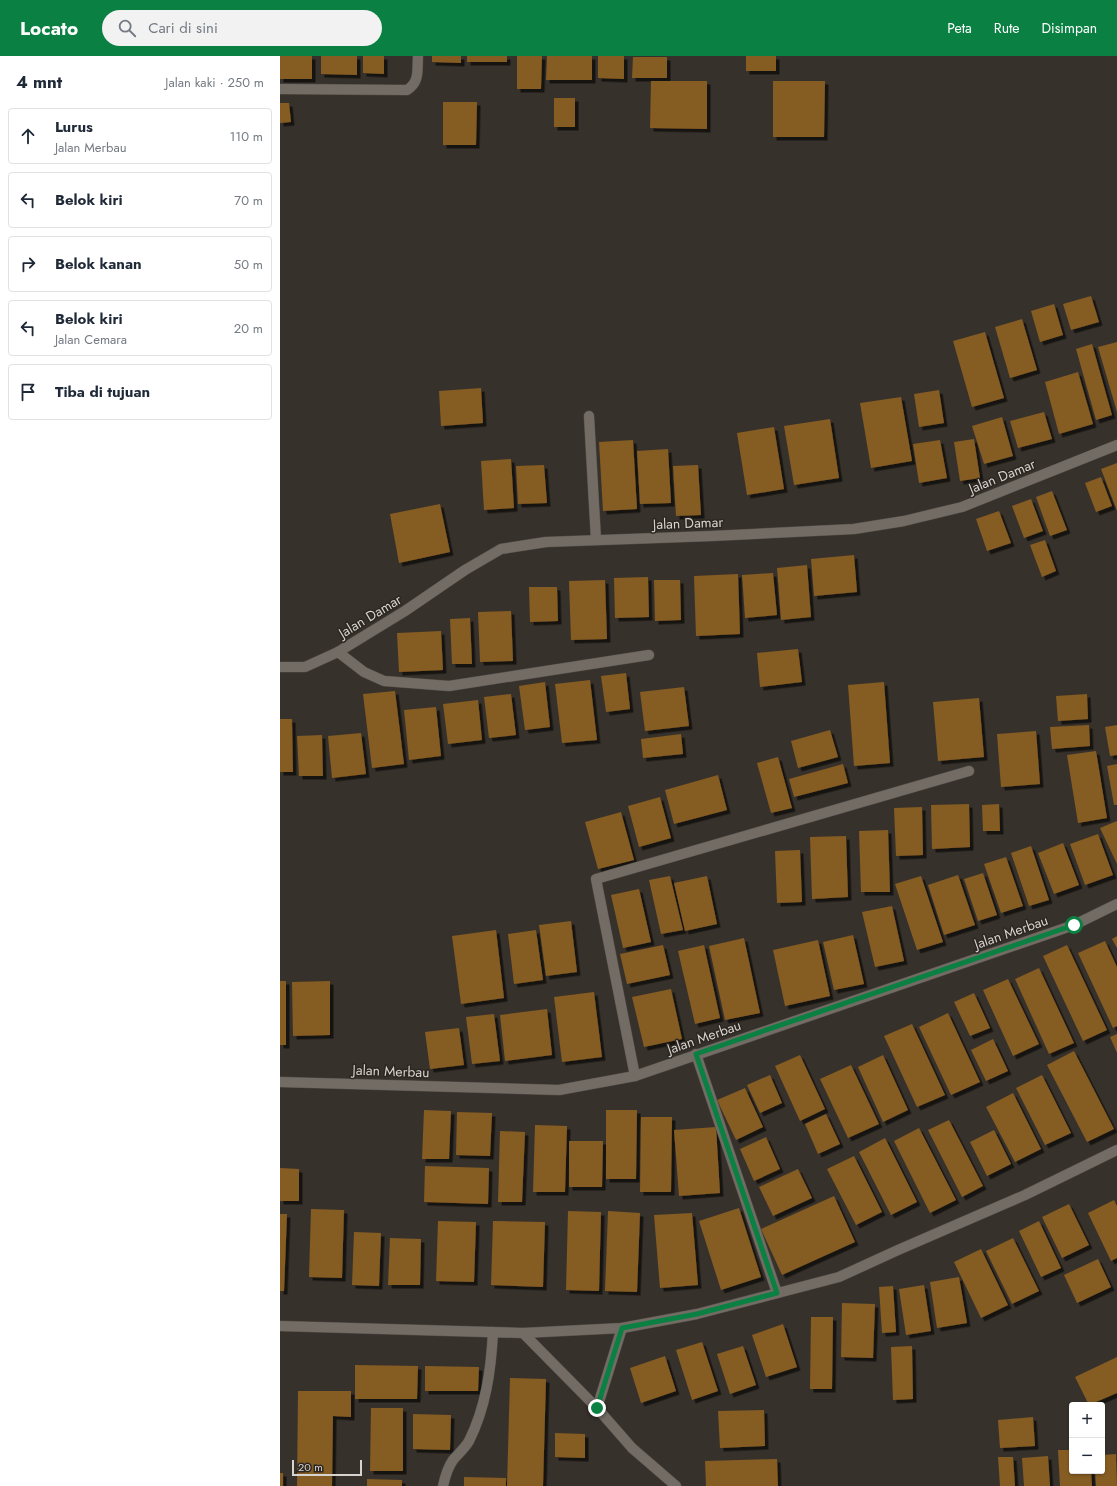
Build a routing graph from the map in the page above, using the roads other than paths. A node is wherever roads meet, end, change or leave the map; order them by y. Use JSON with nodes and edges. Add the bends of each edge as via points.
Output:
{"nodes":[{"id":1,"x":418,"y":56,"type":"edge"},
{"id":2,"x":280,"y":89,"type":"edge"},
{"id":3,"x":589,"y":416,"type":"dead end"},
{"id":4,"x":1117,"y":445,"type":"edge"},
{"id":5,"x":596,"y":540,"type":"junction"},
{"id":6,"x":338,"y":652,"type":"junction"},
{"id":7,"x":649,"y":654,"type":"dead end"},
{"id":8,"x":280,"y":667,"type":"edge"},
{"id":9,"x":969,"y":771,"type":"dead end"},
{"id":10,"x":1117,"y":904,"type":"edge"},
{"id":11,"x":696,"y":1054,"type":"junction"},
{"id":12,"x":635,"y":1076,"type":"junction"},
{"id":13,"x":280,"y":1082,"type":"edge"},
{"id":14,"x":1117,"y":1150,"type":"edge"},
{"id":15,"x":777,"y":1293,"type":"junction"},
{"id":16,"x":280,"y":1326,"type":"edge"},
{"id":17,"x":622,"y":1328,"type":"junction"},
{"id":18,"x":493,"y":1332,"type":"junction"},
{"id":19,"x":523,"y":1333,"type":"junction"},
{"id":20,"x":597,"y":1408,"type":"junction"},
{"id":21,"x":444,"y":1486,"type":"edge"},
{"id":22,"x":676,"y":1486,"type":"edge"}],
"edges":[{"from":1,"to":2,"type":"street","via":[[417,78],[414,86],[407,90]]},
{"from":3,"to":5,"type":"street"},
{"from":4,"to":5,"type":"street","name":"Jalan Damar","via":[[962,508],[904,521],[854,529]]},
{"from":5,"to":6,"type":"street","name":"Jalan Damar","via":[[546,542],[501,549]]},
{"from":6,"to":7,"type":"street","via":[[364,672],[384,681],[449,686]]},
{"from":6,"to":8,"type":"street","name":"Jalan Damar","via":[[305,667]]},
{"from":9,"to":12,"type":"street","via":[[596,879]]},
{"from":10,"to":11,"type":"street","name":"Jalan Merbau","via":[[1074,925]]},
{"from":11,"to":12,"type":"street","name":"Jalan Merbau"},
{"from":11,"to":15,"type":"street"},
{"from":12,"to":13,"type":"street","name":"Jalan Merbau","via":[[559,1090]]},
{"from":14,"to":15,"type":"street","via":[[1025,1195],[839,1276]]},
{"from":15,"to":17,"type":"street","via":[[697,1314]]},
{"from":16,"to":18,"type":"street"},
{"from":17,"to":19,"type":"street"},
{"from":17,"to":20,"type":"street"},
{"from":18,"to":19,"type":"street"},
{"from":18,"to":21,"type":"street","via":[[484,1401],[468,1443],[452,1461]]},
{"from":19,"to":20,"type":"street"},
{"from":20,"to":22,"type":"street","via":[[632,1448]]}]}
